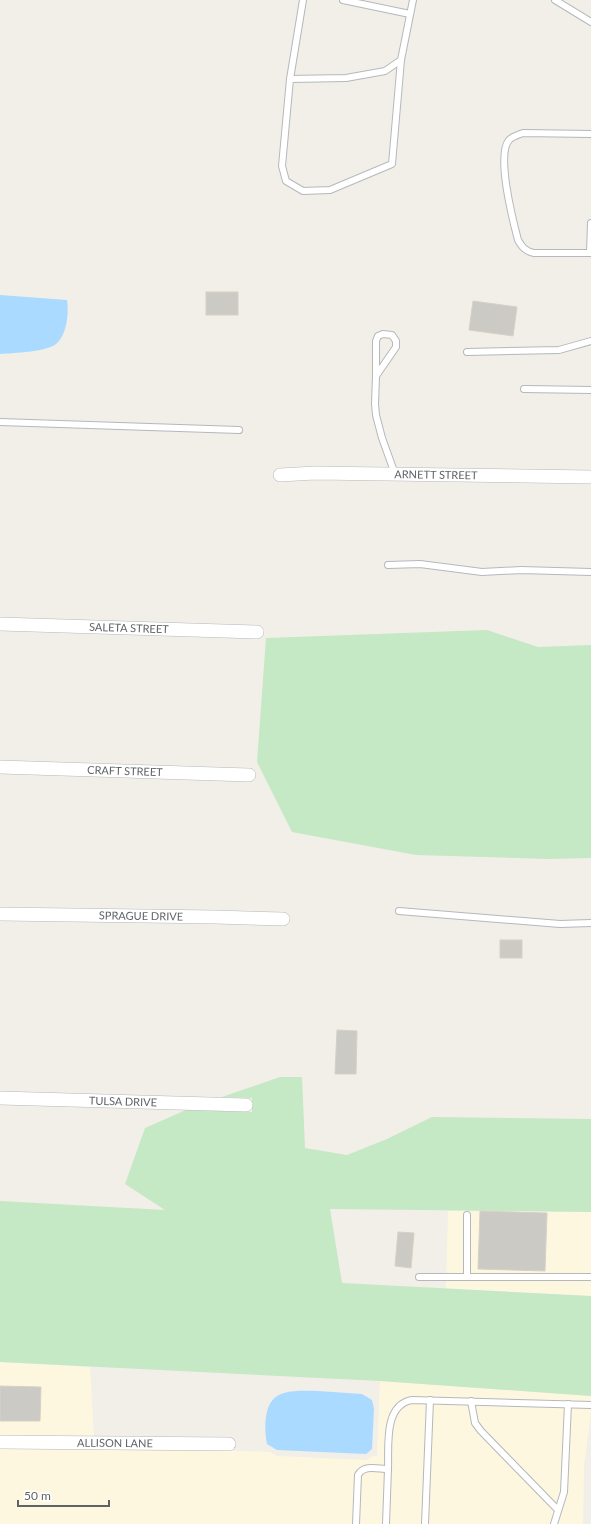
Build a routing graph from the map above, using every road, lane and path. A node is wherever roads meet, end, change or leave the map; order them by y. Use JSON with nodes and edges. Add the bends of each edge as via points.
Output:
{"nodes":[{"id":1,"x":302,"y":0,"type":"edge"},
{"id":2,"x":343,"y":0,"type":"edge"},
{"id":3,"x":413,"y":0,"type":"edge"},
{"id":4,"x":555,"y":0,"type":"edge"},
{"id":5,"x":410,"y":14,"type":"junction"},
{"id":6,"x":591,"y":22,"type":"edge"},
{"id":7,"x":400,"y":60,"type":"junction"},
{"id":8,"x":290,"y":79,"type":"junction"},
{"id":9,"x":591,"y":134,"type":"edge"},
{"id":10,"x":591,"y":223,"type":"edge"},
{"id":11,"x":591,"y":253,"type":"edge"},
{"id":12,"x":591,"y":341,"type":"edge"},
{"id":13,"x":467,"y":352,"type":"dead end"},
{"id":14,"x":376,"y":376,"type":"junction"},
{"id":15,"x":524,"y":389,"type":"dead end"},
{"id":16,"x":591,"y":390,"type":"edge"},
{"id":17,"x":0,"y":422,"type":"edge"},
{"id":18,"x":239,"y":430,"type":"dead end"},
{"id":19,"x":395,"y":474,"type":"junction"},
{"id":20,"x":280,"y":475,"type":"dead end"},
{"id":21,"x":591,"y":477,"type":"edge"},
{"id":22,"x":388,"y":565,"type":"dead end"},
{"id":23,"x":591,"y":567,"type":"edge"},
{"id":24,"x":575,"y":572,"type":"junction"},
{"id":25,"x":591,"y":572,"type":"edge"},
{"id":26,"x":0,"y":624,"type":"edge"},
{"id":27,"x":257,"y":632,"type":"dead end"},
{"id":28,"x":0,"y":768,"type":"edge"},
{"id":29,"x":249,"y":775,"type":"dead end"},
{"id":30,"x":400,"y":911,"type":"dead end"},
{"id":31,"x":0,"y":914,"type":"edge"},
{"id":32,"x":283,"y":920,"type":"dead end"},
{"id":33,"x":591,"y":923,"type":"edge"},
{"id":34,"x":0,"y":1098,"type":"edge"},
{"id":35,"x":246,"y":1105,"type":"dead end"},
{"id":36,"x":467,"y":1215,"type":"dead end"},
{"id":37,"x":419,"y":1277,"type":"dead end"},
{"id":38,"x":467,"y":1277,"type":"junction"},
{"id":39,"x":591,"y":1277,"type":"edge"},
{"id":40,"x":430,"y":1400,"type":"junction"},
{"id":41,"x":471,"y":1401,"type":"junction"},
{"id":42,"x":568,"y":1404,"type":"junction"},
{"id":43,"x":591,"y":1405,"type":"edge"},
{"id":44,"x":0,"y":1442,"type":"edge"},
{"id":45,"x":229,"y":1444,"type":"dead end"},
{"id":46,"x":388,"y":1469,"type":"junction"},
{"id":47,"x":558,"y":1510,"type":"junction"},
{"id":48,"x":356,"y":1524,"type":"edge"},
{"id":49,"x":386,"y":1524,"type":"edge"},
{"id":50,"x":425,"y":1524,"type":"edge"},
{"id":51,"x":554,"y":1524,"type":"edge"}],
"edges":[{"from":1,"to":8,"type":"lane"},
{"from":2,"to":5,"type":"lane"},
{"from":3,"to":5,"type":"lane"},
{"from":4,"to":6,"type":"lane"},
{"from":5,"to":7,"type":"lane"},
{"from":7,"to":8,"type":"lane","via":[[385,71],[346,78]]},
{"from":7,"to":8,"type":"lane","via":[[392,164],[330,190],[303,191],[286,181],[282,166]]},
{"from":9,"to":11,"type":"lane","via":[[523,133],[509,140],[505,148],[505,184],[518,240],[522,247],[534,253]]},
{"from":10,"to":11,"type":"lane"},
{"from":12,"to":13,"type":"lane","via":[[559,350]]},
{"from":14,"to":14,"type":"lane","via":[[396,347],[392,335],[378,336],[376,341]]},
{"from":14,"to":19,"type":"lane","via":[[376,415]]},
{"from":15,"to":16,"type":"lane"},
{"from":17,"to":18,"type":"lane"},
{"from":19,"to":20,"type":"street","name":"ARNETT STREET"},
{"from":19,"to":21,"type":"street","name":"ARNETT STREET"},
{"from":22,"to":24,"type":"lane","via":[[420,564],[482,572]]},
{"from":23,"to":24,"type":"lane"},
{"from":24,"to":25,"type":"lane"},
{"from":26,"to":27,"type":"street","name":"SALETA STREET"},
{"from":28,"to":29,"type":"street","name":"CRAFT STREET"},
{"from":30,"to":33,"type":"lane","via":[[560,924]]},
{"from":31,"to":32,"type":"street","name":"SPRAGUE DRIVE"},
{"from":34,"to":35,"type":"street","name":"TULSA DRIVE"},
{"from":36,"to":38,"type":"lane"},
{"from":37,"to":38,"type":"lane"},
{"from":38,"to":39,"type":"lane"},
{"from":40,"to":41,"type":"lane"},
{"from":40,"to":46,"type":"lane","via":[[412,1400],[400,1404],[390,1424]]},
{"from":40,"to":50,"type":"lane"},
{"from":41,"to":42,"type":"lane"},
{"from":41,"to":47,"type":"lane","via":[[475,1423]]},
{"from":42,"to":43,"type":"lane"},
{"from":42,"to":47,"type":"lane","via":[[564,1492]]},
{"from":44,"to":45,"type":"street","name":"ALLISON LANE"},
{"from":46,"to":48,"type":"lane","via":[[364,1468],[360,1471]]},
{"from":46,"to":49,"type":"lane"},
{"from":47,"to":51,"type":"lane"}]}
